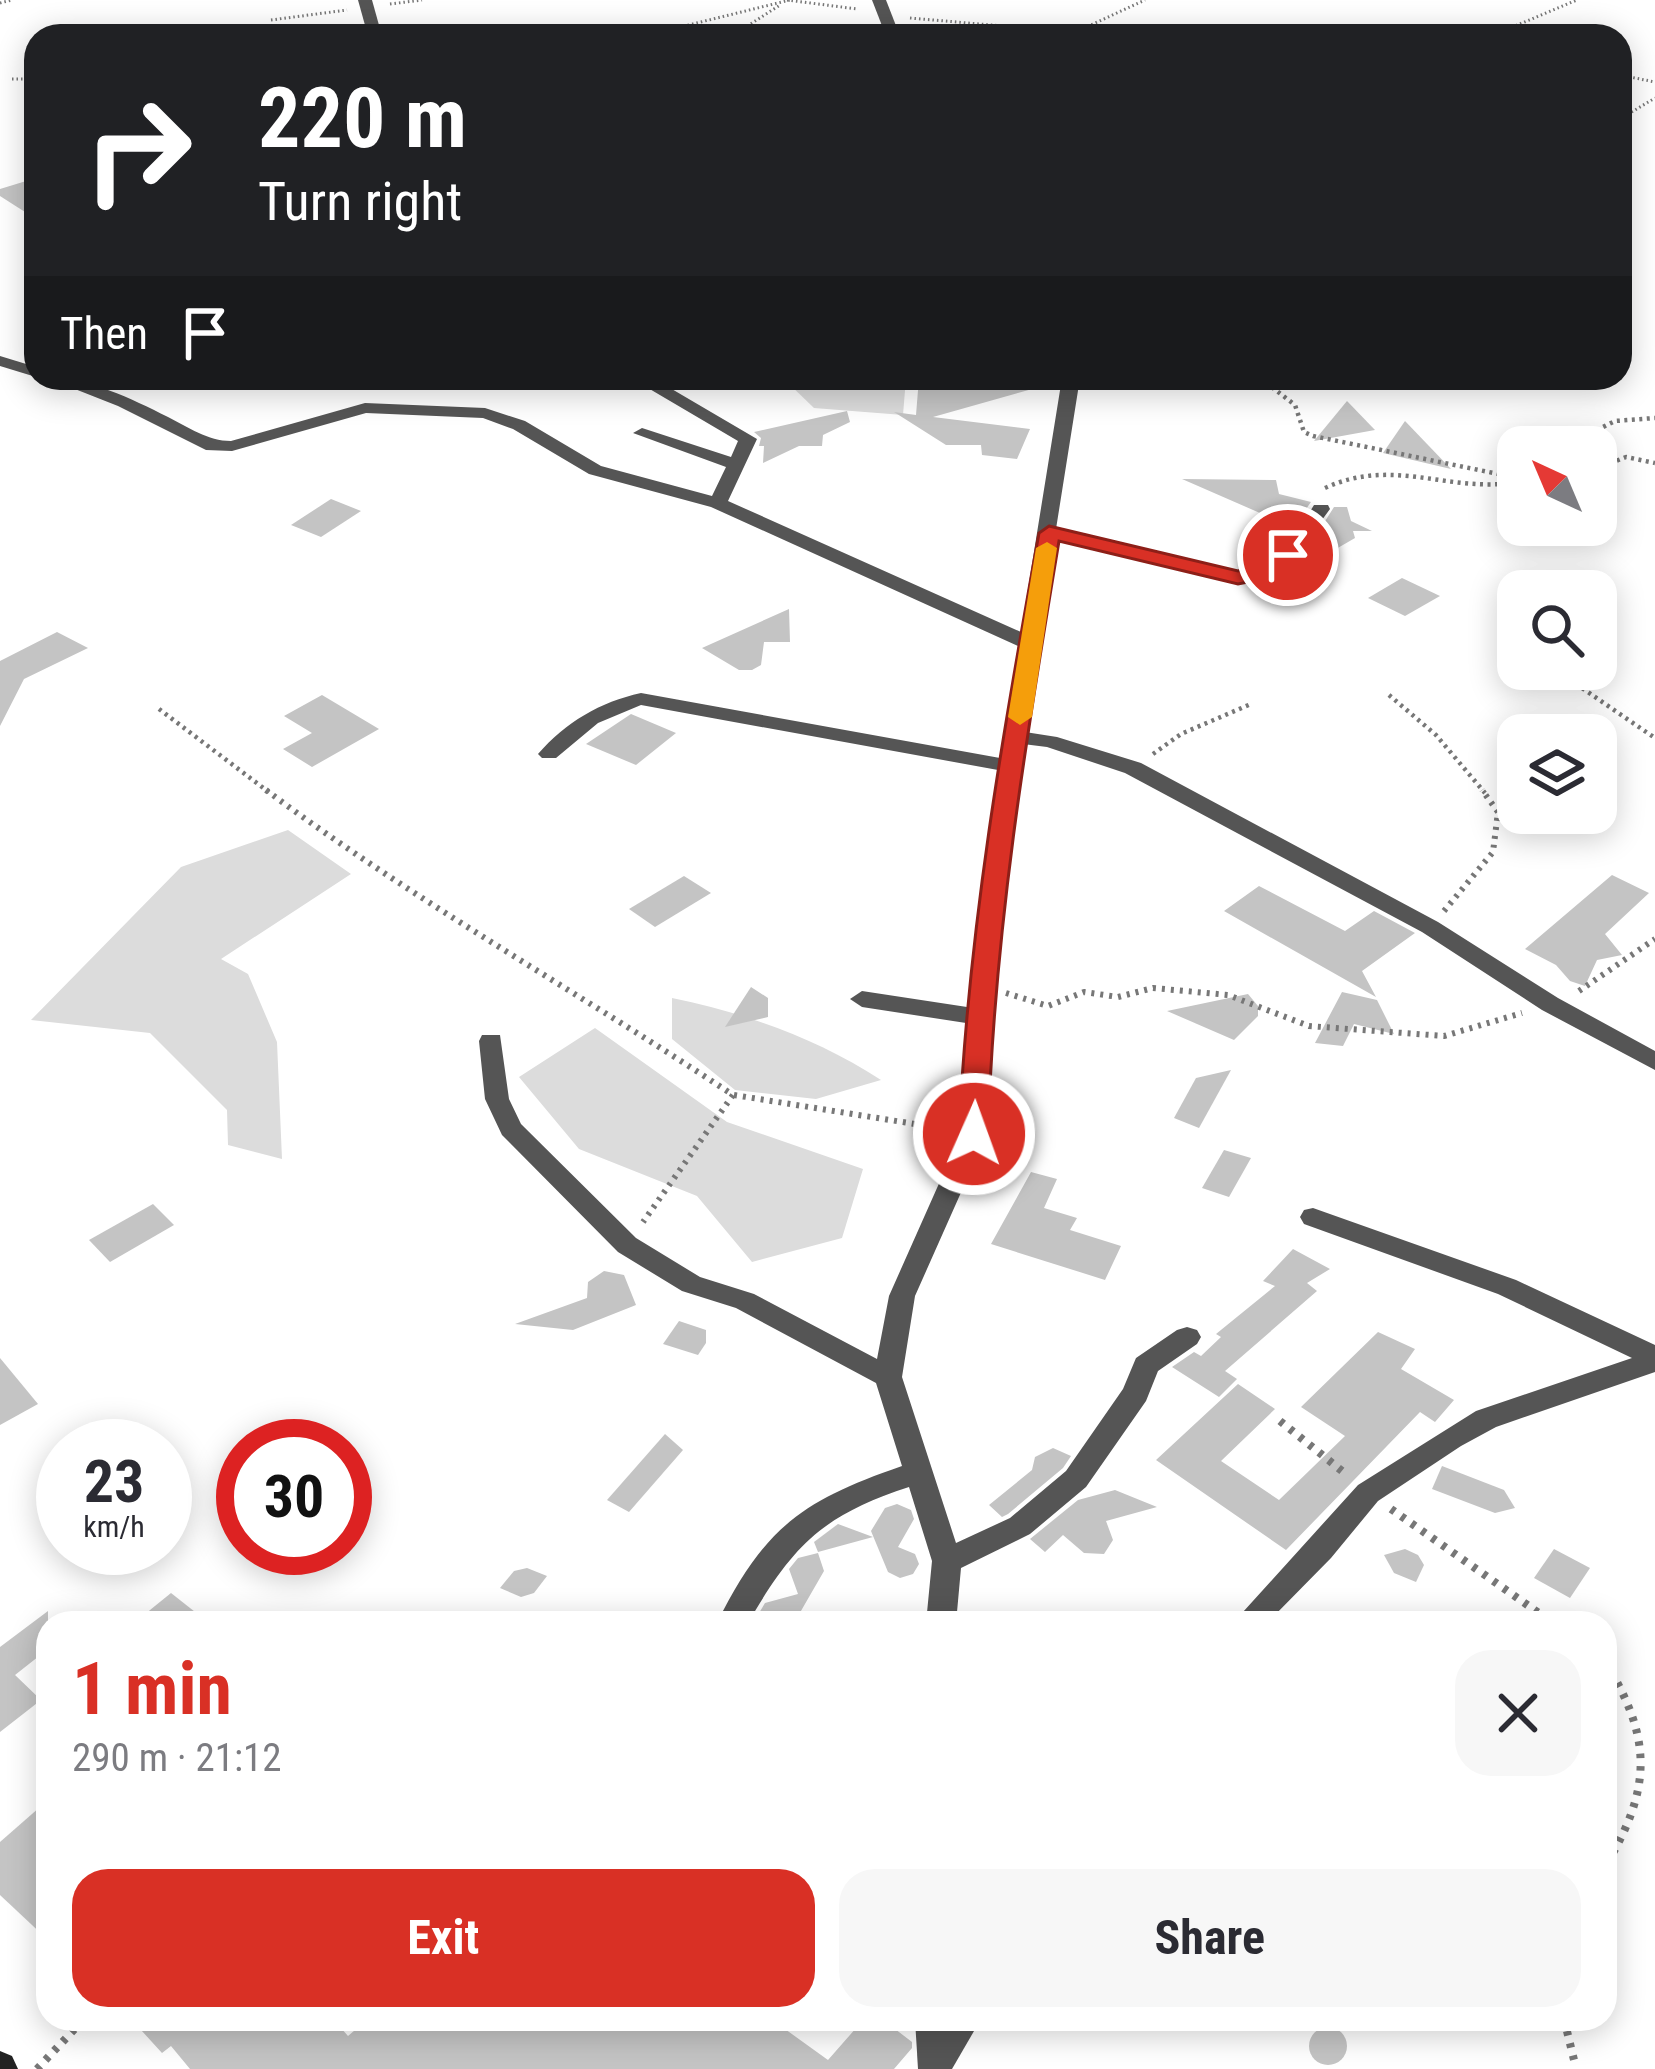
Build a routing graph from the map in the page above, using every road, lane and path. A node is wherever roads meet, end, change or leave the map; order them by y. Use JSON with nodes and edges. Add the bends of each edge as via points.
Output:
{"nodes":[{"id":1,"x":12,"y":0,"type":"edge"},
{"id":2,"x":422,"y":0,"type":"edge"},
{"id":3,"x":787,"y":0,"type":"edge"},
{"id":4,"x":1144,"y":0,"type":"edge"},
{"id":5,"x":1577,"y":0,"type":"edge"},
{"id":6,"x":0,"y":4,"type":"edge"},
{"id":7,"x":366,"y":4,"type":"edge"},
{"id":8,"x":882,"y":9,"type":"edge"},
{"id":9,"x":271,"y":20,"type":"dead end"},
{"id":10,"x":692,"y":24,"type":"edge"},
{"id":11,"x":750,"y":24,"type":"edge"},
{"id":12,"x":989,"y":24,"type":"edge"},
{"id":13,"x":1093,"y":24,"type":"edge"},
{"id":14,"x":1527,"y":24,"type":"edge"},
{"id":15,"x":12,"y":79,"type":"dead end"},
{"id":16,"x":24,"y":79,"type":"edge"},
{"id":17,"x":90,"y":390,"type":"edge"},
{"id":18,"x":661,"y":390,"type":"edge"},
{"id":19,"x":1069,"y":390,"type":"edge"},
{"id":20,"x":1275,"y":390,"type":"edge"},
{"id":21,"x":1655,"y":418,"type":"edge"},
{"id":22,"x":1606,"y":426,"type":"edge"},
{"id":23,"x":642,"y":433,"type":"dead end"},
{"id":24,"x":1617,"y":461,"type":"edge"},
{"id":25,"x":1655,"y":463,"type":"edge"},
{"id":26,"x":734,"y":464,"type":"junction"},
{"id":27,"x":1497,"y":478,"type":"edge"},
{"id":28,"x":1497,"y":485,"type":"edge"},
{"id":29,"x":718,"y":503,"type":"junction"},
{"id":30,"x":1322,"y":509,"type":"joint"},
{"id":31,"x":1049,"y":533,"type":"junction"},
{"id":32,"x":1029,"y":643,"type":"junction"},
{"id":33,"x":1585,"y":690,"type":"edge"},
{"id":34,"x":1389,"y":695,"type":"dead end"},
{"id":35,"x":1252,"y":704,"type":"dead end"},
{"id":36,"x":159,"y":709,"type":"dead end"},
{"id":37,"x":1017,"y":736,"type":"junction"},
{"id":38,"x":1655,"y":739,"type":"edge"},
{"id":39,"x":549,"y":754,"type":"dead end"},
{"id":40,"x":1009,"y":766,"type":"junction"},
{"id":41,"x":1133,"y":767,"type":"junction"},
{"id":42,"x":1430,"y":927,"type":"junction"},
{"id":43,"x":1655,"y":938,"type":"edge"},
{"id":44,"x":983,"y":986,"type":"junction"},
{"id":45,"x":862,"y":999,"type":"dead end"},
{"id":46,"x":1550,"y":1004,"type":"junction"},
{"id":47,"x":978,"y":1017,"type":"junction"},
{"id":48,"x":491,"y":1041,"type":"dead end"},
{"id":49,"x":1655,"y":1062,"type":"edge"},
{"id":50,"x":733,"y":1095,"type":"junction"},
{"id":51,"x":974,"y":1134,"type":"junction"},
{"id":52,"x":1313,"y":1217,"type":"dead end"},
{"id":53,"x":627,"y":1245,"type":"junction"},
{"id":54,"x":1187,"y":1337,"type":"dead end"},
{"id":55,"x":1655,"y":1359,"type":"edge"},
{"id":56,"x":888,"y":1377,"type":"junction"},
{"id":57,"x":1280,"y":1420,"type":"dead end"},
{"id":58,"x":916,"y":1472,"type":"junction"},
{"id":59,"x":1369,"y":1492,"type":"junction"},
{"id":60,"x":947,"y":1561,"type":"junction"},
{"id":61,"x":739,"y":1611,"type":"edge"},
{"id":62,"x":942,"y":1611,"type":"edge"},
{"id":63,"x":1260,"y":1611,"type":"edge"},
{"id":64,"x":1535,"y":1611,"type":"edge"},
{"id":65,"x":1617,"y":1676,"type":"edge"},
{"id":66,"x":1617,"y":1851,"type":"edge"},
{"id":67,"x":73,"y":2031,"type":"edge"},
{"id":68,"x":932,"y":2031,"type":"edge"},
{"id":69,"x":956,"y":2031,"type":"edge"},
{"id":70,"x":1567,"y":2031,"type":"edge"},
{"id":71,"x":1575,"y":2064,"type":"dead end"},
{"id":72,"x":934,"y":2067,"type":"edge"},
{"id":73,"x":37,"y":2069,"type":"edge"}],
"edges":[{"from":1,"to":6,"type":"path"},
{"from":2,"to":7,"type":"path"},
{"from":3,"to":8,"type":"path"},
{"from":3,"to":10,"type":"path"},
{"from":3,"to":11,"type":"path"},
{"from":4,"to":13,"type":"path"},
{"from":5,"to":14,"type":"path"},
{"from":7,"to":9,"type":"path"},
{"from":8,"to":12,"type":"path"},
{"from":15,"to":16,"type":"path"},
{"from":17,"to":29,"type":"street","via":[[212,446],[365,408],[485,413],[595,470]]},
{"from":18,"to":26,"type":"street","via":[[748,439]]},
{"from":19,"to":31,"type":"street"},
{"from":20,"to":27,"type":"path","via":[[1316,439]]},
{"from":21,"to":22,"type":"path"},
{"from":23,"to":26,"type":"street"},
{"from":24,"to":25,"type":"path"},
{"from":26,"to":29,"type":"street"},
{"from":28,"to":30,"type":"path","via":[[1413,472],[1343,477],[1323,489]]},
{"from":29,"to":32,"type":"street"},
{"from":30,"to":31,"type":"street","via":[[1288,555],[1238,577]]},
{"from":31,"to":32,"type":"street"},
{"from":32,"to":37,"type":"street"},
{"from":33,"to":38,"type":"path"},
{"from":34,"to":42,"type":"path","via":[[1429,725],[1498,812],[1493,852]]},
{"from":35,"to":41,"type":"path","via":[[1181,734]]},
{"from":36,"to":50,"type":"path","via":[[349,852]]},
{"from":37,"to":40,"type":"street"},
{"from":37,"to":41,"type":"street"},
{"from":39,"to":40,"type":"street","via":[[586,719],[641,699]]},
{"from":40,"to":44,"type":"street"},
{"from":41,"to":42,"type":"street"},
{"from":42,"to":46,"type":"street"},
{"from":43,"to":46,"type":"path"},
{"from":44,"to":46,"type":"path","via":[[1048,1006],[1084,992],[1228,994],[1309,1026],[1444,1036]]},
{"from":44,"to":47,"type":"street"},
{"from":45,"to":47,"type":"street"},
{"from":46,"to":49,"type":"street"},
{"from":47,"to":51,"type":"street"},
{"from":48,"to":53,"type":"street","via":[[497,1100],[511,1129]]},
{"from":50,"to":51,"type":"path"},
{"from":50,"to":53,"type":"path"},
{"from":51,"to":56,"type":"street","via":[[902,1296]]},
{"from":52,"to":55,"type":"street","via":[[1507,1287]]},
{"from":53,"to":56,"type":"street"},
{"from":54,"to":60,"type":"street","via":[[1146,1365],[1136,1393],[1076,1479],[1020,1526]]},
{"from":55,"to":59,"type":"street","via":[[1486,1419]]},
{"from":56,"to":58,"type":"street"},
{"from":57,"to":59,"type":"path"},
{"from":58,"to":60,"type":"street"},
{"from":58,"to":61,"type":"street","via":[[829,1507],[797,1532]]},
{"from":59,"to":63,"type":"street"},
{"from":59,"to":64,"type":"path"},
{"from":60,"to":62,"type":"street"},
{"from":65,"to":66,"type":"path","via":[[1646,1730],[1651,1766]]},
{"from":67,"to":73,"type":"path"},
{"from":68,"to":72,"type":"street"},
{"from":69,"to":72,"type":"street"},
{"from":70,"to":71,"type":"path"}]}
